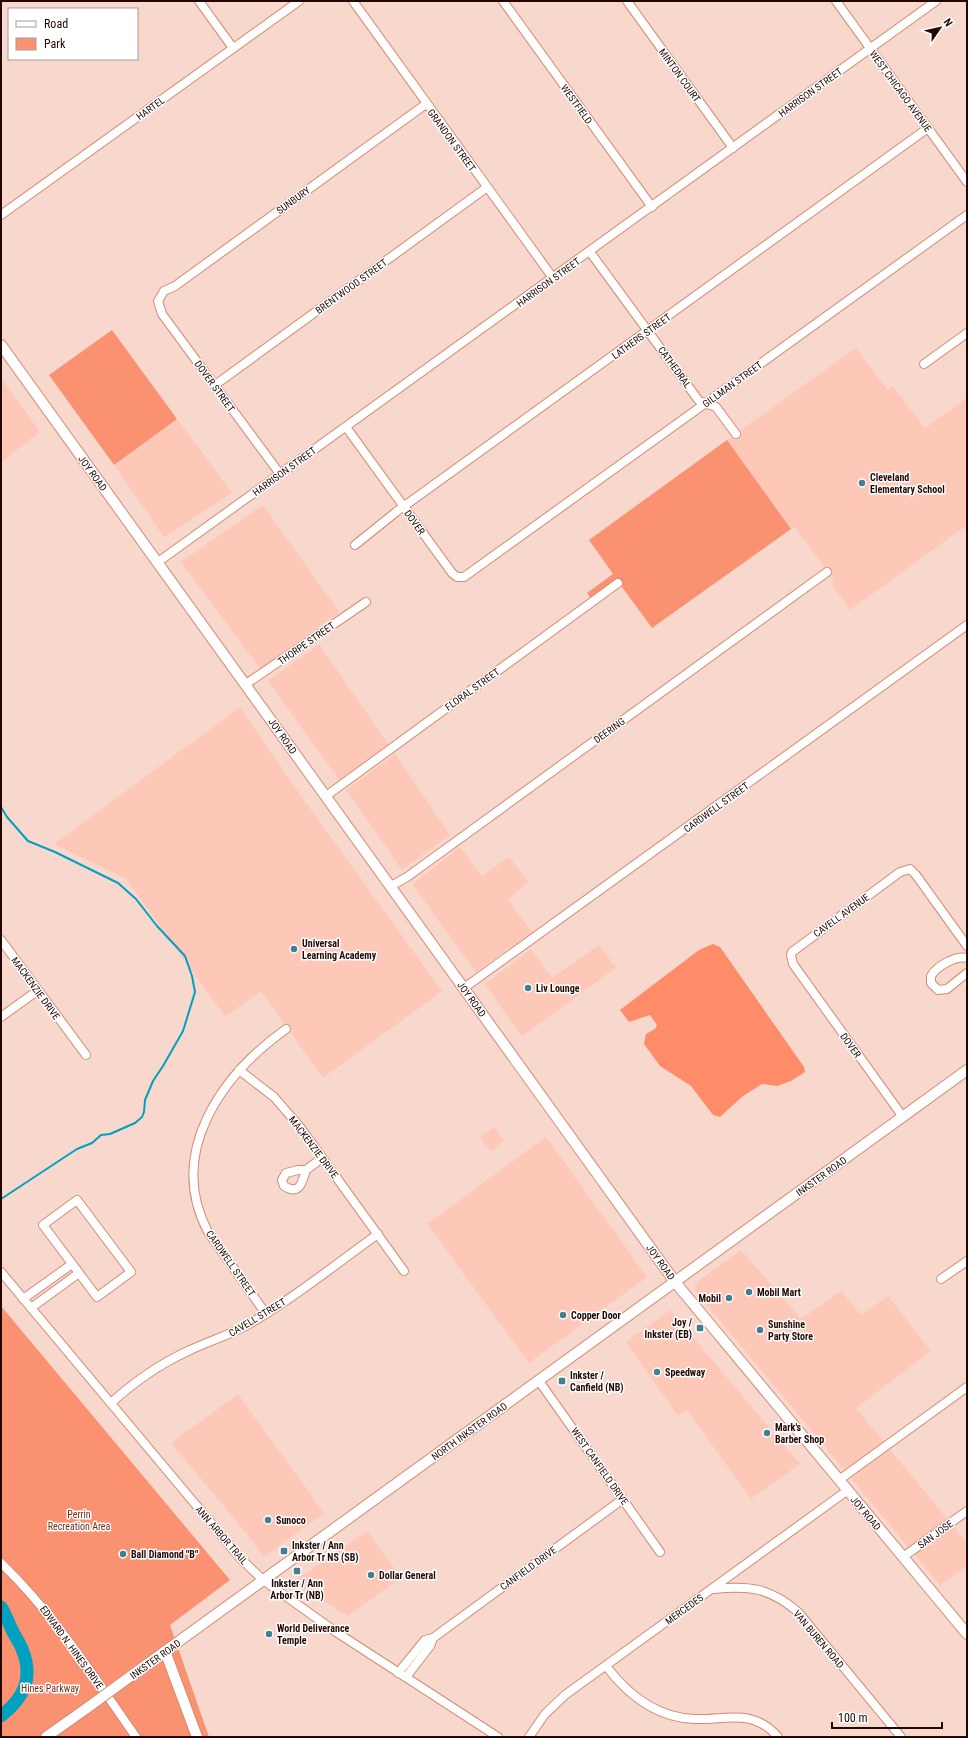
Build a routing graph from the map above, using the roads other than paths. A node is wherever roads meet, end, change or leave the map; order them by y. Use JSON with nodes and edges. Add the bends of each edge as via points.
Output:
{"nodes":[{"id":1,"x":199,"y":1,"type":"edge"},
{"id":2,"x":298,"y":1,"type":"edge"},
{"id":3,"x":353,"y":1,"type":"edge"},
{"id":4,"x":503,"y":1,"type":"edge"},
{"id":5,"x":627,"y":1,"type":"edge"},
{"id":6,"x":836,"y":1,"type":"edge"},
{"id":7,"x":936,"y":1,"type":"edge"},
{"id":8,"x":233,"y":48,"type":"junction"},
{"id":9,"x":870,"y":49,"type":"junction"},
{"id":10,"x":426,"y":104,"type":"junction"},
{"id":11,"x":928,"y":128,"type":"junction"},
{"id":12,"x":733,"y":148,"type":"junction"},
{"id":13,"x":967,"y":182,"type":"edge"},
{"id":14,"x":486,"y":188,"type":"junction"},
{"id":15,"x":652,"y":207,"type":"junction"},
{"id":16,"x":1,"y":215,"type":"edge"},
{"id":17,"x":967,"y":215,"type":"edge"},
{"id":18,"x":590,"y":252,"type":"junction"},
{"id":19,"x":553,"y":278,"type":"junction"},
{"id":20,"x":160,"y":296,"type":"joint"},
{"id":21,"x":648,"y":330,"type":"junction"},
{"id":22,"x":967,"y":333,"type":"edge"},
{"id":23,"x":1,"y":345,"type":"edge"},
{"id":24,"x":924,"y":364,"type":"dead end"},
{"id":25,"x":215,"y":385,"type":"junction"},
{"id":26,"x":706,"y":403,"type":"junction"},
{"id":27,"x":346,"y":427,"type":"junction"},
{"id":28,"x":736,"y":434,"type":"dead end"},
{"id":29,"x":280,"y":474,"type":"junction"},
{"id":30,"x":403,"y":506,"type":"junction"},
{"id":31,"x":355,"y":545,"type":"dead end"},
{"id":32,"x":497,"y":554,"type":"joint"},
{"id":33,"x":158,"y":562,"type":"junction"},
{"id":34,"x":827,"y":572,"type":"dead end"},
{"id":35,"x":618,"y":583,"type":"dead end"},
{"id":36,"x":366,"y":602,"type":"dead end"},
{"id":37,"x":967,"y":625,"type":"edge"},
{"id":38,"x":246,"y":684,"type":"junction"},
{"id":39,"x":326,"y":796,"type":"junction"},
{"id":40,"x":391,"y":886,"type":"junction"},
{"id":41,"x":1,"y":940,"type":"edge"},
{"id":42,"x":967,"y":946,"type":"edge"},
{"id":43,"x":967,"y":958,"type":"edge"},
{"id":44,"x":799,"y":973,"type":"joint"},
{"id":45,"x":967,"y":973,"type":"edge"},
{"id":46,"x":464,"y":988,"type":"junction"},
{"id":47,"x":37,"y":991,"type":"junction"},
{"id":48,"x":1,"y":1017,"type":"edge"},
{"id":49,"x":286,"y":1029,"type":"dead end"},
{"id":50,"x":86,"y":1055,"type":"dead end"},
{"id":51,"x":239,"y":1070,"type":"junction"},
{"id":52,"x":967,"y":1070,"type":"edge"},
{"id":53,"x":903,"y":1117,"type":"junction"},
{"id":54,"x":322,"y":1158,"type":"junction"},
{"id":55,"x":306,"y":1170,"type":"dead end"},
{"id":56,"x":378,"y":1234,"type":"junction"},
{"id":57,"x":967,"y":1261,"type":"edge"},
{"id":58,"x":72,"y":1264,"type":"junction"},
{"id":59,"x":404,"y":1271,"type":"dead end"},
{"id":60,"x":1,"y":1272,"type":"edge"},
{"id":61,"x":79,"y":1273,"type":"junction"},
{"id":62,"x":941,"y":1279,"type":"dead end"},
{"id":63,"x":675,"y":1282,"type":"junction"},
{"id":64,"x":23,"y":1299,"type":"junction"},
{"id":65,"x":31,"y":1308,"type":"junction"},
{"id":66,"x":266,"y":1314,"type":"junction"},
{"id":67,"x":539,"y":1381,"type":"junction"},
{"id":68,"x":967,"y":1387,"type":"edge"},
{"id":69,"x":110,"y":1403,"type":"junction"},
{"id":70,"x":839,"y":1480,"type":"junction"},
{"id":71,"x":848,"y":1490,"type":"junction"},
{"id":72,"x":623,"y":1499,"type":"junction"},
{"id":73,"x":967,"y":1511,"type":"edge"},
{"id":74,"x":660,"y":1552,"type":"dead end"},
{"id":75,"x":903,"y":1557,"type":"junction"},
{"id":76,"x":1,"y":1563,"type":"edge"},
{"id":77,"x":263,"y":1580,"type":"junction"},
{"id":78,"x":712,"y":1589,"type":"junction"},
{"id":79,"x":965,"y":1627,"type":"edge"},
{"id":80,"x":165,"y":1651,"type":"junction"},
{"id":81,"x":606,"y":1666,"type":"junction"},
{"id":82,"x":402,"y":1675,"type":"junction"},
{"id":83,"x":46,"y":1737,"type":"edge"},
{"id":84,"x":136,"y":1737,"type":"edge"},
{"id":85,"x":197,"y":1737,"type":"edge"},
{"id":86,"x":498,"y":1737,"type":"edge"},
{"id":87,"x":529,"y":1737,"type":"edge"},
{"id":88,"x":778,"y":1737,"type":"edge"},
{"id":89,"x":901,"y":1737,"type":"edge"}],
"edges":[{"from":1,"to":8,"type":"street"},
{"from":2,"to":8,"type":"street","name":"HARTEL"},
{"from":3,"to":10,"type":"street","name":"GRANDON STREET"},
{"from":4,"to":15,"type":"street","name":"WESTFIELD"},
{"from":5,"to":12,"type":"street","name":"MINTON COURT"},
{"from":6,"to":9,"type":"street","name":"WEST CHICAGO AVENUE"},
{"from":7,"to":9,"type":"street","name":"HARRISON STREET"},
{"from":8,"to":16,"type":"street","name":"HARTEL"},
{"from":9,"to":11,"type":"street","name":"WEST CHICAGO AVENUE"},
{"from":9,"to":12,"type":"street","name":"HARRISON STREET"},
{"from":10,"to":14,"type":"street","name":"GRANDON STREET"},
{"from":10,"to":20,"type":"street","name":"SUNBURY"},
{"from":11,"to":13,"type":"street","name":"WEST CHICAGO AVENUE"},
{"from":11,"to":21,"type":"street","name":"LATHERS STREET"},
{"from":12,"to":15,"type":"street","name":"HARRISON STREET"},
{"from":14,"to":19,"type":"street","name":"GRANDON STREET"},
{"from":14,"to":25,"type":"street","name":"BRENTWOOD STREET"},
{"from":15,"to":18,"type":"street","name":"HARRISON STREET"},
{"from":17,"to":26,"type":"street","name":"GILLMAN STREET"},
{"from":18,"to":19,"type":"street","name":"HARRISON STREET"},
{"from":18,"to":21,"type":"street","name":"CATHEDRAL"},
{"from":19,"to":27,"type":"street","name":"HARRISON STREET"},
{"from":20,"to":25,"type":"street","name":"DOVER STREET","via":[[158,301],[162,314]]},
{"from":21,"to":26,"type":"street","name":"CATHEDRAL","via":[[699,401]]},
{"from":21,"to":30,"type":"street","name":"LATHERS STREET"},
{"from":22,"to":24,"type":"street"},
{"from":23,"to":33,"type":"main road","name":"JOY ROAD"},
{"from":25,"to":29,"type":"street","name":"DOVER STREET"},
{"from":26,"to":28,"type":"street","name":"CATHEDRAL","via":[[716,407]]},
{"from":26,"to":32,"type":"street","name":"GILLMAN STREET"},
{"from":27,"to":29,"type":"street","name":"HARRISON STREET"},
{"from":27,"to":30,"type":"street","name":"DOVER"},
{"from":29,"to":33,"type":"street","name":"HARRISON STREET"},
{"from":30,"to":31,"type":"street","name":"LATHERS STREET"},
{"from":30,"to":32,"type":"street","name":"DOVER","via":[[452,573],[458,577],[467,576]]},
{"from":33,"to":38,"type":"main road","name":"JOY ROAD"},
{"from":34,"to":40,"type":"street","name":"DEERING"},
{"from":35,"to":39,"type":"street","name":"FLORAL STREET"},
{"from":36,"to":38,"type":"street","name":"THORPE STREET"},
{"from":37,"to":46,"type":"street","name":"CARDWELL STREET"},
{"from":38,"to":39,"type":"main road","name":"JOY ROAD"},
{"from":39,"to":40,"type":"main road","name":"JOY ROAD"},
{"from":40,"to":46,"type":"main road","name":"JOY ROAD"},
{"from":41,"to":47,"type":"street","name":"MACKENZIE DRIVE"},
{"from":42,"to":44,"type":"street","name":"CAVELL AVENUE","via":[[910,869],[900,872],[795,948],[791,955]]},
{"from":43,"to":45,"type":"street","via":[[961,956],[936,970],[931,976],[932,983],[938,990],[945,990]]},
{"from":44,"to":53,"type":"street","name":"DOVER"},
{"from":46,"to":63,"type":"main road","name":"JOY ROAD"},
{"from":47,"to":48,"type":"street"},
{"from":47,"to":50,"type":"street","name":"MACKENZIE DRIVE"},
{"from":49,"to":51,"type":"street","name":"CARDWELL STREET","via":[[262,1047]]},
{"from":51,"to":54,"type":"street","name":"MACKENZIE DRIVE","via":[[284,1108]]},
{"from":51,"to":66,"type":"street","name":"CARDWELL STREET","via":[[219,1096],[201,1130],[194,1158],[193,1190],[208,1232]]},
{"from":52,"to":53,"type":"main road","name":"INKSTER ROAD"},
{"from":53,"to":63,"type":"main road","name":"INKSTER ROAD"},
{"from":54,"to":55,"type":"street"},
{"from":54,"to":56,"type":"street","name":"MACKENZIE DRIVE"},
{"from":56,"to":59,"type":"street","name":"MACKENZIE DRIVE"},
{"from":56,"to":66,"type":"street","name":"CAVELL STREET"},
{"from":57,"to":62,"type":"street"},
{"from":58,"to":61,"type":"street"},
{"from":58,"to":61,"type":"street","via":[[43,1225],[78,1200],[131,1272],[97,1297]]},
{"from":58,"to":64,"type":"street"},
{"from":60,"to":64,"type":"street","name":"ANN ARBOR TRAIL"},
{"from":61,"to":65,"type":"street"},
{"from":63,"to":67,"type":"main road","name":"NORTH INKSTER ROAD"},
{"from":63,"to":70,"type":"main road","name":"JOY ROAD"},
{"from":64,"to":65,"type":"street","name":"ANN ARBOR TRAIL"},
{"from":65,"to":69,"type":"street","name":"ANN ARBOR TRAIL"},
{"from":66,"to":69,"type":"street","name":"CAVELL STREET","via":[[234,1332],[162,1364]]},
{"from":67,"to":72,"type":"street","name":"WEST CANFIELD DRIVE"},
{"from":67,"to":77,"type":"main road","name":"NORTH INKSTER ROAD"},
{"from":68,"to":70,"type":"street"},
{"from":69,"to":77,"type":"street","name":"ANN ARBOR TRAIL","via":[[242,1560]]},
{"from":70,"to":71,"type":"main road","name":"JOY ROAD"},
{"from":71,"to":75,"type":"main road","name":"JOY ROAD"},
{"from":71,"to":78,"type":"street","name":"MERCEDES"},
{"from":72,"to":74,"type":"street","name":"WEST CANFIELD DRIVE"},
{"from":72,"to":82,"type":"street","name":"CANFIELD DRIVE","via":[[433,1638],[430,1646]]},
{"from":73,"to":75,"type":"street","name":"SAN JOSE"},
{"from":75,"to":79,"type":"main road","name":"JOY ROAD"},
{"from":76,"to":84,"type":"street","name":"EDWARD N. HINES DRIVE","via":[[23,1584],[63,1633]]},
{"from":77,"to":80,"type":"main road","name":"INKSTER ROAD"},
{"from":77,"to":82,"type":"street","name":"ANN ARBOR TRAIL"},
{"from":78,"to":81,"type":"street","name":"MERCEDES"},
{"from":78,"to":89,"type":"street","name":"VAN BUREN ROAD","via":[[739,1586],[762,1590],[780,1598],[798,1612]]},
{"from":80,"to":83,"type":"main road","name":"INKSTER ROAD","bridge":true},
{"from":80,"to":85,"type":"main road"},
{"from":81,"to":87,"type":"street","name":"MERCEDES","via":[[552,1706]]},
{"from":81,"to":88,"type":"street","via":[[631,1695],[662,1713],[694,1720],[742,1717],[760,1723]]},
{"from":82,"to":86,"type":"street","name":"ANN ARBOR TRAIL"}]}
